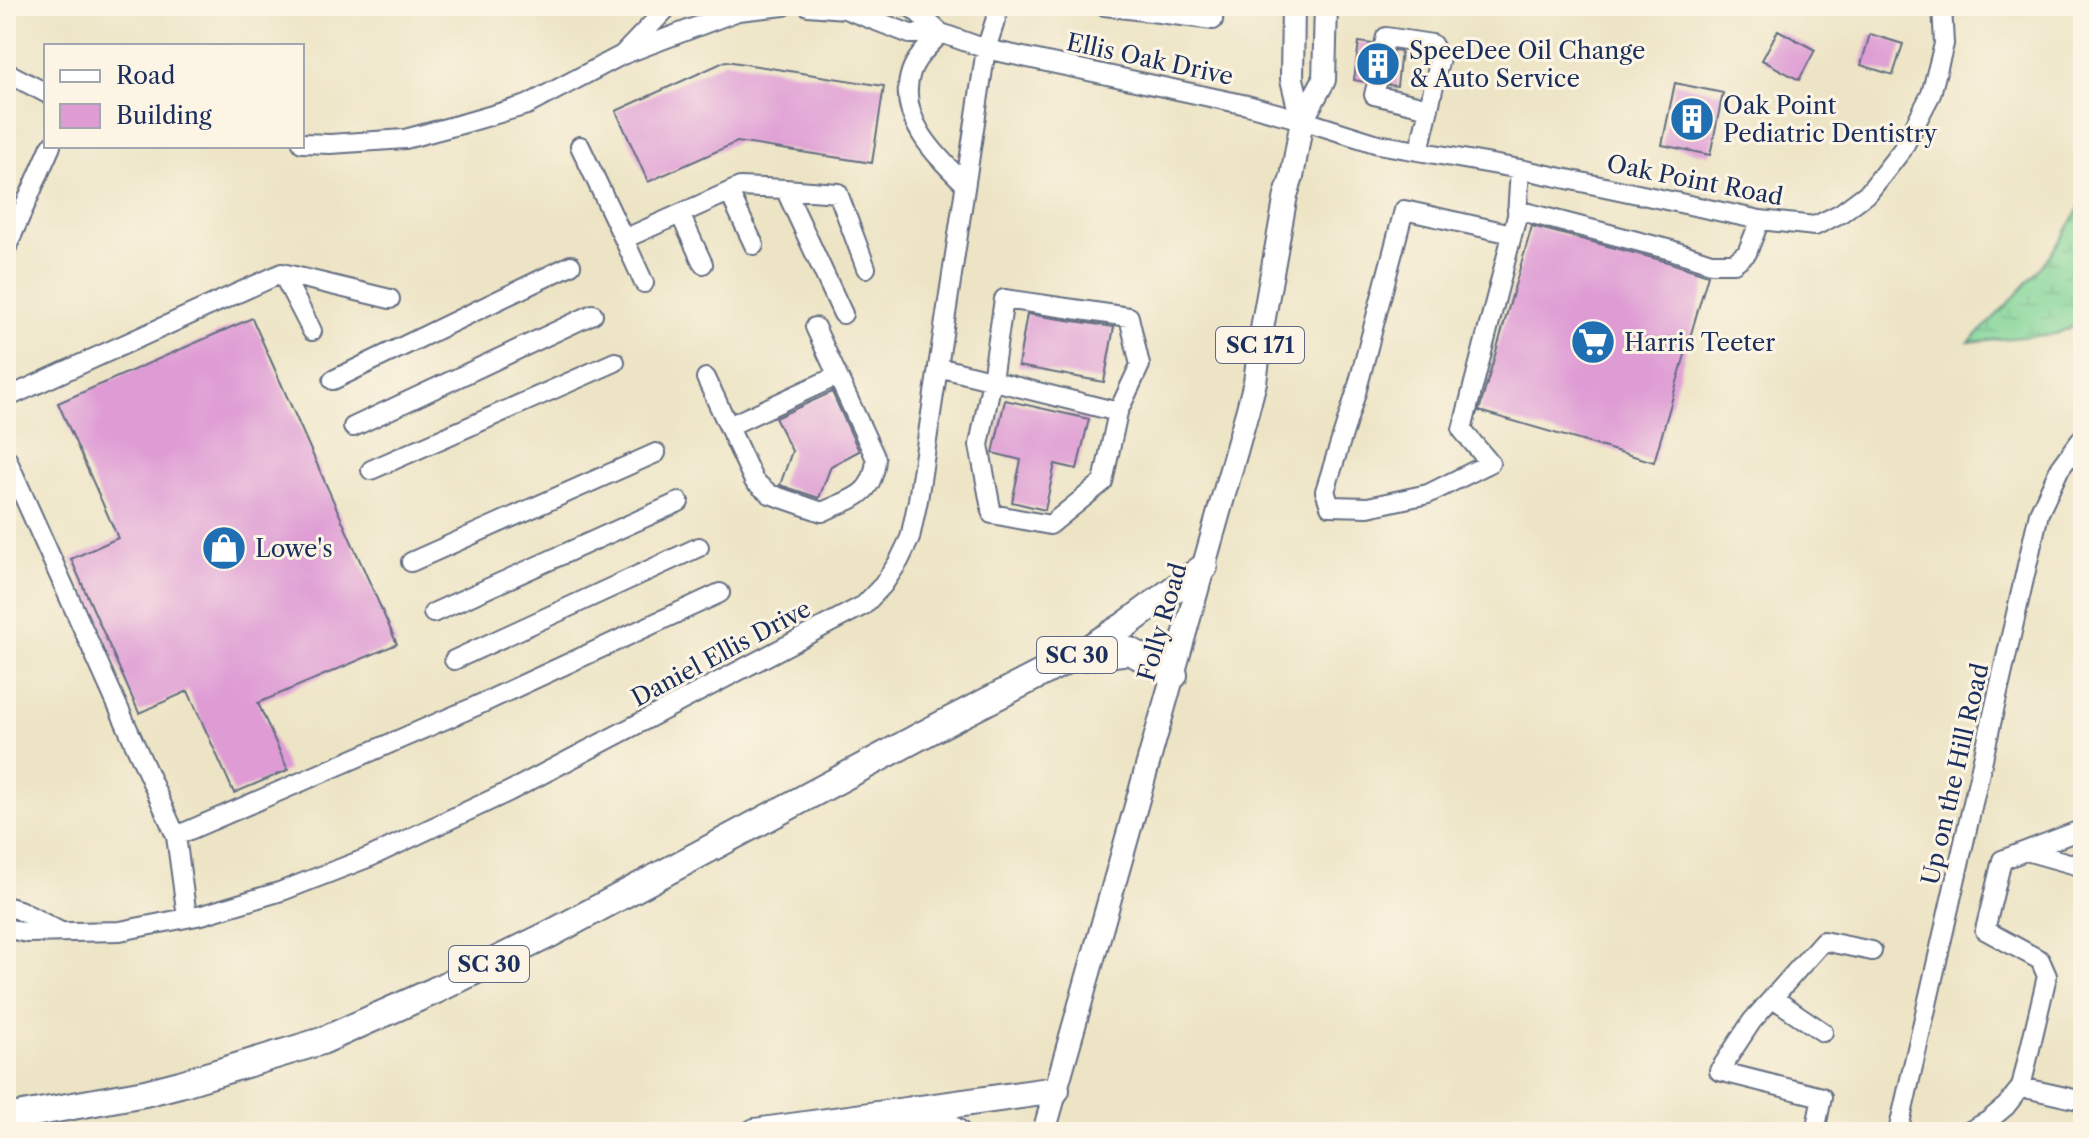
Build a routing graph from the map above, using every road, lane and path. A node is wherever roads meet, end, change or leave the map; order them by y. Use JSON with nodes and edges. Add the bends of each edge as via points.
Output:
{"nodes":[{"id":1,"x":669,"y":6,"type":"edge"},
{"id":2,"x":784,"y":6,"type":"edge"},
{"id":3,"x":808,"y":6,"type":"edge"},
{"id":4,"x":907,"y":6,"type":"edge"},
{"id":5,"x":1000,"y":6,"type":"edge"},
{"id":6,"x":1105,"y":6,"type":"edge"},
{"id":7,"x":1214,"y":6,"type":"edge"},
{"id":8,"x":1293,"y":6,"type":"edge"},
{"id":9,"x":1326,"y":6,"type":"edge"},
{"id":10,"x":1942,"y":6,"type":"edge"},
{"id":11,"x":941,"y":33,"type":"junction"},
{"id":12,"x":1384,"y":45,"type":"dead end"},
{"id":13,"x":986,"y":49,"type":"junction"},
{"id":14,"x":622,"y":55,"type":"junction"},
{"id":15,"x":6,"y":72,"type":"edge"},
{"id":16,"x":1377,"y":83,"type":"dead end"},
{"id":17,"x":44,"y":92,"type":"edge"},
{"id":18,"x":1429,"y":108,"type":"junction"},
{"id":19,"x":1302,"y":120,"type":"junction"},
{"id":20,"x":304,"y":143,"type":"edge"},
{"id":21,"x":580,"y":146,"type":"dead end"},
{"id":22,"x":50,"y":148,"type":"edge"},
{"id":23,"x":1419,"y":151,"type":"junction"},
{"id":24,"x":1520,"y":169,"type":"junction"},
{"id":25,"x":965,"y":184,"type":"junction"},
{"id":26,"x":785,"y":189,"type":"junction"},
{"id":27,"x":729,"y":192,"type":"junction"},
{"id":28,"x":1517,"y":210,"type":"junction"},
{"id":29,"x":680,"y":214,"type":"junction"},
{"id":30,"x":1760,"y":220,"type":"junction"},
{"id":31,"x":1512,"y":234,"type":"junction"},
{"id":32,"x":624,"y":239,"type":"junction"},
{"id":33,"x":754,"y":245,"type":"dead end"},
{"id":34,"x":6,"y":249,"type":"edge"},
{"id":35,"x":703,"y":264,"type":"dead end"},
{"id":36,"x":571,"y":265,"type":"dead end"},
{"id":37,"x":866,"y":268,"type":"dead end"},
{"id":38,"x":282,"y":273,"type":"junction"},
{"id":39,"x":644,"y":283,"type":"dead end"},
{"id":40,"x":390,"y":299,"type":"dead end"},
{"id":41,"x":593,"y":314,"type":"dead end"},
{"id":42,"x":843,"y":314,"type":"dead end"},
{"id":43,"x":815,"y":327,"type":"dead end"},
{"id":44,"x":312,"y":331,"type":"dead end"},
{"id":45,"x":615,"y":362,"type":"dead end"},
{"id":46,"x":938,"y":367,"type":"junction"},
{"id":47,"x":837,"y":376,"type":"junction"},
{"id":48,"x":706,"y":378,"type":"dead end"},
{"id":49,"x":333,"y":380,"type":"dead end"},
{"id":50,"x":992,"y":380,"type":"junction"},
{"id":51,"x":6,"y":398,"type":"edge"},
{"id":52,"x":1118,"y":412,"type":"junction"},
{"id":53,"x":729,"y":426,"type":"junction"},
{"id":54,"x":353,"y":427,"type":"dead end"},
{"id":55,"x":2083,"y":437,"type":"edge"},
{"id":56,"x":656,"y":453,"type":"dead end"},
{"id":57,"x":6,"y":457,"type":"edge"},
{"id":58,"x":371,"y":470,"type":"dead end"},
{"id":59,"x":679,"y":502,"type":"dead end"},
{"id":60,"x":699,"y":547,"type":"dead end"},
{"id":61,"x":411,"y":562,"type":"dead end"},
{"id":62,"x":1204,"y":567,"type":"junction"},
{"id":63,"x":720,"y":593,"type":"dead end"},
{"id":64,"x":433,"y":613,"type":"dead end"},
{"id":65,"x":1071,"y":658,"type":"junction"},
{"id":66,"x":454,"y":660,"type":"dead end"},
{"id":67,"x":1174,"y":675,"type":"junction"},
{"id":68,"x":2083,"y":829,"type":"edge"},
{"id":69,"x":176,"y":836,"type":"junction"},
{"id":70,"x":2026,"y":851,"type":"junction"},
{"id":71,"x":2083,"y":867,"type":"edge"},
{"id":72,"x":6,"y":906,"type":"edge"},
{"id":73,"x":187,"y":917,"type":"junction"},
{"id":74,"x":6,"y":928,"type":"edge"},
{"id":75,"x":62,"y":933,"type":"junction"},
{"id":76,"x":1872,"y":951,"type":"dead end"},
{"id":77,"x":1773,"y":998,"type":"junction"},
{"id":78,"x":1823,"y":1032,"type":"dead end"},
{"id":79,"x":2021,"y":1087,"type":"junction"},
{"id":80,"x":1056,"y":1090,"type":"junction"},
{"id":81,"x":2083,"y":1101,"type":"edge"},
{"id":82,"x":915,"y":1109,"type":"junction"},
{"id":83,"x":6,"y":1118,"type":"edge"},
{"id":84,"x":755,"y":1132,"type":"edge"},
{"id":85,"x":956,"y":1132,"type":"edge"},
{"id":86,"x":1044,"y":1132,"type":"edge"},
{"id":87,"x":1815,"y":1132,"type":"edge"},
{"id":88,"x":1898,"y":1132,"type":"edge"},
{"id":89,"x":1968,"y":1132,"type":"edge"}],
"edges":[{"from":1,"to":14,"type":"street"},
{"from":2,"to":14,"type":"street","via":[[738,11]]},
{"from":3,"to":11,"type":"street","name":"Ellis Oak Drive","via":[[845,9],[910,34]]},
{"from":4,"to":11,"type":"street","name":"Ellis Oak Drive"},
{"from":5,"to":13,"type":"street","name":"Daniel Ellis Drive"},
{"from":6,"to":7,"type":"street","via":[[1213,20]]},
{"from":8,"to":19,"type":"main road","name":"Folly Road","number":"SC 171","via":[[1292,79]]},
{"from":9,"to":19,"type":"main road","name":"Folly Road","number":"SC 171","via":[[1324,80]]},
{"from":10,"to":30,"type":"street","name":"Oak Point Road","via":[[1944,44],[1931,94],[1902,150],[1869,192],[1815,226]]},
{"from":11,"to":13,"type":"street","name":"Ellis Oak Drive"},
{"from":11,"to":25,"type":"street","via":[[911,71],[907,96],[914,122],[935,156]]},
{"from":12,"to":18,"type":"street","via":[[1386,37],[1432,44],[1440,57]]},
{"from":13,"to":19,"type":"street","name":"Ellis Oak Drive"},
{"from":13,"to":25,"type":"street","name":"Daniel Ellis Drive"},
{"from":14,"to":20,"type":"street","via":[[527,105],[465,123],[405,139]]},
{"from":15,"to":17,"type":"street"},
{"from":16,"to":18,"type":"street","via":[[1374,95]]},
{"from":18,"to":23,"type":"street"},
{"from":19,"to":23,"type":"street","name":"Oak Point Road"},
{"from":19,"to":62,"type":"main road","name":"Folly Road","number":"SC 171","via":[[1255,382]]},
{"from":21,"to":32,"type":"street"},
{"from":22,"to":34,"type":"street"},
{"from":23,"to":24,"type":"street","name":"Oak Point Road"},
{"from":24,"to":28,"type":"street"},
{"from":24,"to":30,"type":"street","name":"Oak Point Road"},
{"from":25,"to":46,"type":"street","name":"Daniel Ellis Drive"},
{"from":26,"to":27,"type":"street","via":[[740,187]]},
{"from":26,"to":37,"type":"street","via":[[838,193]]},
{"from":26,"to":42,"type":"street"},
{"from":27,"to":29,"type":"street"},
{"from":27,"to":33,"type":"street"},
{"from":28,"to":30,"type":"street","via":[[1711,263],[1734,263],[1747,253]]},
{"from":28,"to":31,"type":"street"},
{"from":29,"to":32,"type":"street"},
{"from":29,"to":35,"type":"street"},
{"from":31,"to":31,"type":"street","via":[[1462,430],[1490,463],[1428,494],[1368,507],[1330,506],[1325,491],[1404,210]]},
{"from":32,"to":39,"type":"street"},
{"from":36,"to":49,"type":"street"},
{"from":38,"to":40,"type":"street"},
{"from":38,"to":44,"type":"street"},
{"from":38,"to":51,"type":"street"},
{"from":41,"to":54,"type":"street"},
{"from":43,"to":47,"type":"street"},
{"from":45,"to":58,"type":"street"},
{"from":46,"to":50,"type":"street"},
{"from":46,"to":73,"type":"street","name":"Daniel Ellis Drive","via":[[910,538],[883,585],[864,605],[510,791],[370,857],[282,891]]},
{"from":47,"to":53,"type":"street"},
{"from":47,"to":53,"type":"street","via":[[876,459],[875,475],[865,491],[822,512],[770,494],[754,481]]},
{"from":48,"to":53,"type":"street"},
{"from":50,"to":52,"type":"street"},
{"from":50,"to":52,"type":"street","via":[[1004,299],[1129,317],[1140,365]]},
{"from":50,"to":52,"type":"street","via":[[979,445],[992,514],[1050,525],[1093,491],[1103,482]]},
{"from":55,"to":88,"type":"street","name":"Up on the Hill Road","via":[[2059,470],[2039,513]]},
{"from":56,"to":61,"type":"street"},
{"from":57,"to":69,"type":"street"},
{"from":59,"to":64,"type":"street"},
{"from":60,"to":66,"type":"street"},
{"from":62,"to":65,"type":"highway","number":"SC 30"},
{"from":62,"to":67,"type":"main road","name":"Folly Road","number":"SC 171"},
{"from":63,"to":69,"type":"street"},
{"from":65,"to":67,"type":"highway","via":[[1130,651]]},
{"from":65,"to":83,"type":"highway","number":"SC 30","via":[[550,934],[322,1041],[145,1093]]},
{"from":67,"to":80,"type":"main road","name":"Folly Road","number":"SC 171"},
{"from":68,"to":70,"type":"street"},
{"from":69,"to":73,"type":"street"},
{"from":70,"to":71,"type":"street"},
{"from":70,"to":79,"type":"street","via":[[2002,860],[1985,930],[2040,960],[2047,976]]},
{"from":72,"to":75,"type":"street"},
{"from":73,"to":75,"type":"street","name":"Daniel Ellis Drive","via":[[120,931]]},
{"from":74,"to":75,"type":"street","name":"Daniel Ellis Drive"},
{"from":76,"to":77,"type":"street","via":[[1823,941]]},
{"from":77,"to":78,"type":"street"},
{"from":77,"to":87,"type":"street","via":[[1719,1071],[1822,1097]]},
{"from":79,"to":81,"type":"street"},
{"from":79,"to":89,"type":"street","via":[[2006,1106]]},
{"from":80,"to":82,"type":"highway"},
{"from":80,"to":86,"type":"main road","name":"Folly Road"},
{"from":82,"to":84,"type":"highway"},
{"from":82,"to":85,"type":"highway"}]}
